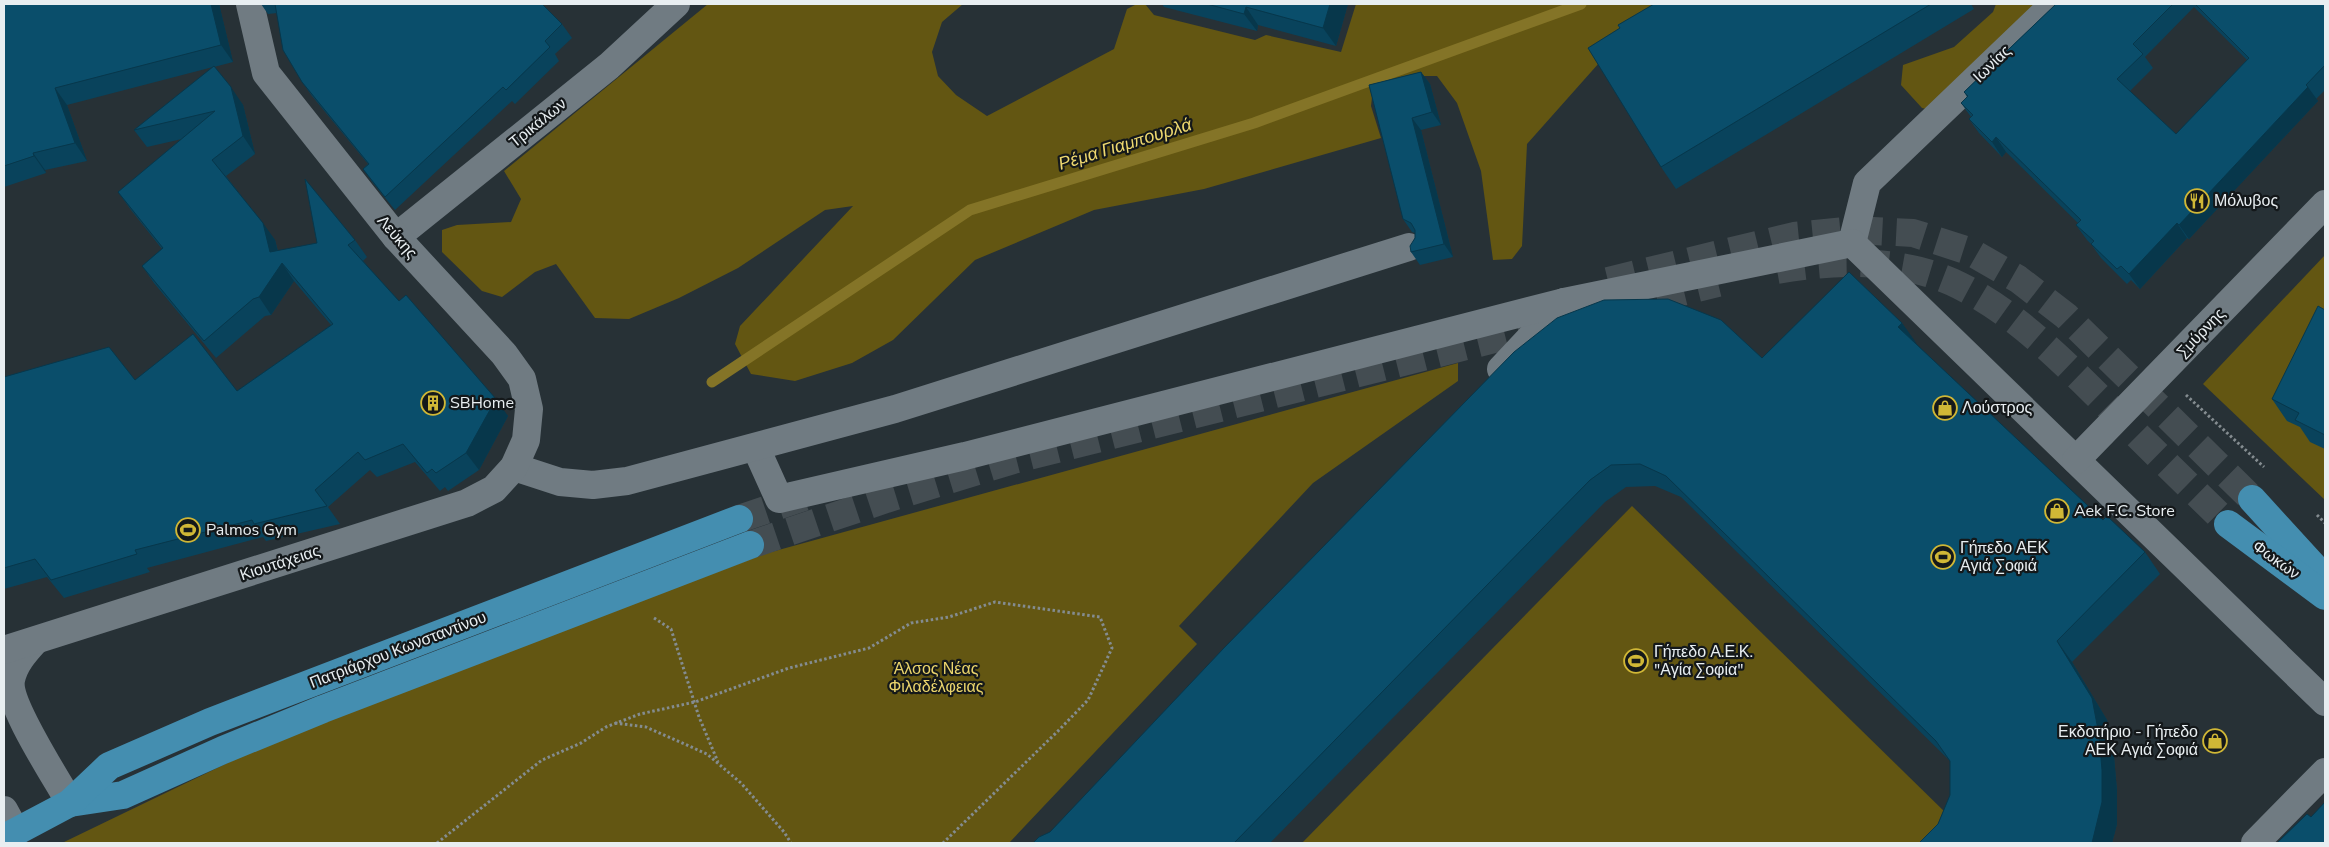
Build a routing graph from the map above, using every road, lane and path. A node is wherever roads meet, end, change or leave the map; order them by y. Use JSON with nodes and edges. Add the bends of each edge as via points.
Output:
{"nodes":[{"id":1,"x":250,"y":4,"type":"edge"},
{"id":2,"x":676,"y":4,"type":"edge"},
{"id":3,"x":2054,"y":4,"type":"edge"},
{"id":4,"x":2325,"y":204,"type":"edge"},
{"id":5,"x":396,"y":237,"type":"junction"},
{"id":6,"x":1852,"y":243,"type":"junction"},
{"id":7,"x":1409,"y":247,"type":"edge"},
{"id":8,"x":1564,"y":302,"type":"junction"},
{"id":9,"x":2162,"y":373,"type":"junction"},
{"id":10,"x":1485,"y":386,"type":"edge"},
{"id":11,"x":756,"y":448,"type":"junction"},
{"id":12,"x":2076,"y":460,"type":"junction"},
{"id":13,"x":514,"y":467,"type":"junction"},
{"id":14,"x":2268,"y":470,"type":"dead end"},
{"id":15,"x":2252,"y":499,"type":"tunnel mouth"},
{"id":16,"x":2311,"y":510,"type":"dead end"},
{"id":17,"x":739,"y":519,"type":"tunnel mouth"},
{"id":18,"x":2325,"y":523,"type":"edge"},
{"id":19,"x":2228,"y":524,"type":"tunnel mouth"},
{"id":20,"x":750,"y":546,"type":"tunnel mouth"},
{"id":21,"x":2325,"y":579,"type":"edge"},
{"id":22,"x":2325,"y":596,"type":"edge"},
{"id":23,"x":648,"y":614,"type":"dead end"},
{"id":24,"x":35,"y":641,"type":"junction"},
{"id":25,"x":4,"y":650,"type":"edge"},
{"id":26,"x":8,"y":695,"type":"edge"},
{"id":27,"x":695,"y":702,"type":"junction"},
{"id":28,"x":2325,"y":702,"type":"edge"},
{"id":29,"x":614,"y":723,"type":"junction"},
{"id":30,"x":718,"y":762,"type":"junction"},
{"id":31,"x":2325,"y":772,"type":"edge"},
{"id":32,"x":70,"y":803,"type":"junction"},
{"id":33,"x":8,"y":826,"type":"edge"},
{"id":34,"x":436,"y":843,"type":"edge"},
{"id":35,"x":791,"y":843,"type":"edge"},
{"id":36,"x":943,"y":843,"type":"edge"},
{"id":37,"x":2255,"y":843,"type":"edge"}],
"edges":[{"from":1,"to":5,"type":"street","name":"Λεύκης","via":[[266,73]]},
{"from":2,"to":5,"type":"street","name":"Τρικάλων","via":[[609,66]]},
{"from":3,"to":6,"type":"street","name":"Ιωνίας","via":[[1867,183]]},
{"from":4,"to":9,"type":"street","name":"Σμύρνης"},
{"from":5,"to":13,"type":"street","name":"Λεύκης","via":[[504,354],[522,379],[529,409],[526,440]]},
{"from":6,"to":8,"type":"street"},
{"from":6,"to":12,"type":"street"},
{"from":7,"to":11,"type":"street","via":[[895,409]]},
{"from":8,"to":10,"type":"street"},
{"from":8,"to":11,"type":"street","via":[[975,453],[779,499]]},
{"from":9,"to":12,"type":"street","name":"Σμύρνης"},
{"from":9,"to":14,"type":"path"},
{"from":11,"to":13,"type":"street","via":[[627,481],[593,484],[560,482]]},
{"from":12,"to":28,"type":"street"},
{"from":13,"to":24,"type":"street","name":"Κιουτάχειας","via":[[494,488],[467,502]]},
{"from":15,"to":21,"type":"main road","name":"Φωκών"},
{"from":16,"to":18,"type":"path"},
{"from":17,"to":32,"type":"main road","name":"Πατριάρχου Κωνσταντίνου","via":[[210,722],[109,766]]},
{"from":19,"to":22,"type":"main road","name":"Φωκών"},
{"from":20,"to":32,"type":"main road","name":"Πατριάρχου Κωνσταντίνου","via":[[323,709],[123,795]]},
{"from":23,"to":27,"type":"path","via":[[671,629]]},
{"from":24,"to":25,"type":"street","name":"Κιουτάχειας"},
{"from":24,"to":26,"type":"street","via":[[14,668]]},
{"from":26,"to":32,"type":"street"},
{"from":27,"to":29,"type":"path"},
{"from":27,"to":30,"type":"path"},
{"from":27,"to":36,"type":"path","via":[[789,668],[869,648],[911,623],[949,617],[995,602],[1100,617],[1112,648],[1088,700]]},
{"from":29,"to":30,"type":"path","via":[[646,727]]},
{"from":29,"to":34,"type":"path","via":[[581,743],[542,760]]},
{"from":30,"to":35,"type":"path","via":[[741,783]]},
{"from":31,"to":37,"type":"street"},
{"from":32,"to":33,"type":"main road","name":"Πατριάρχου Κωνσταντίνου"}]}
